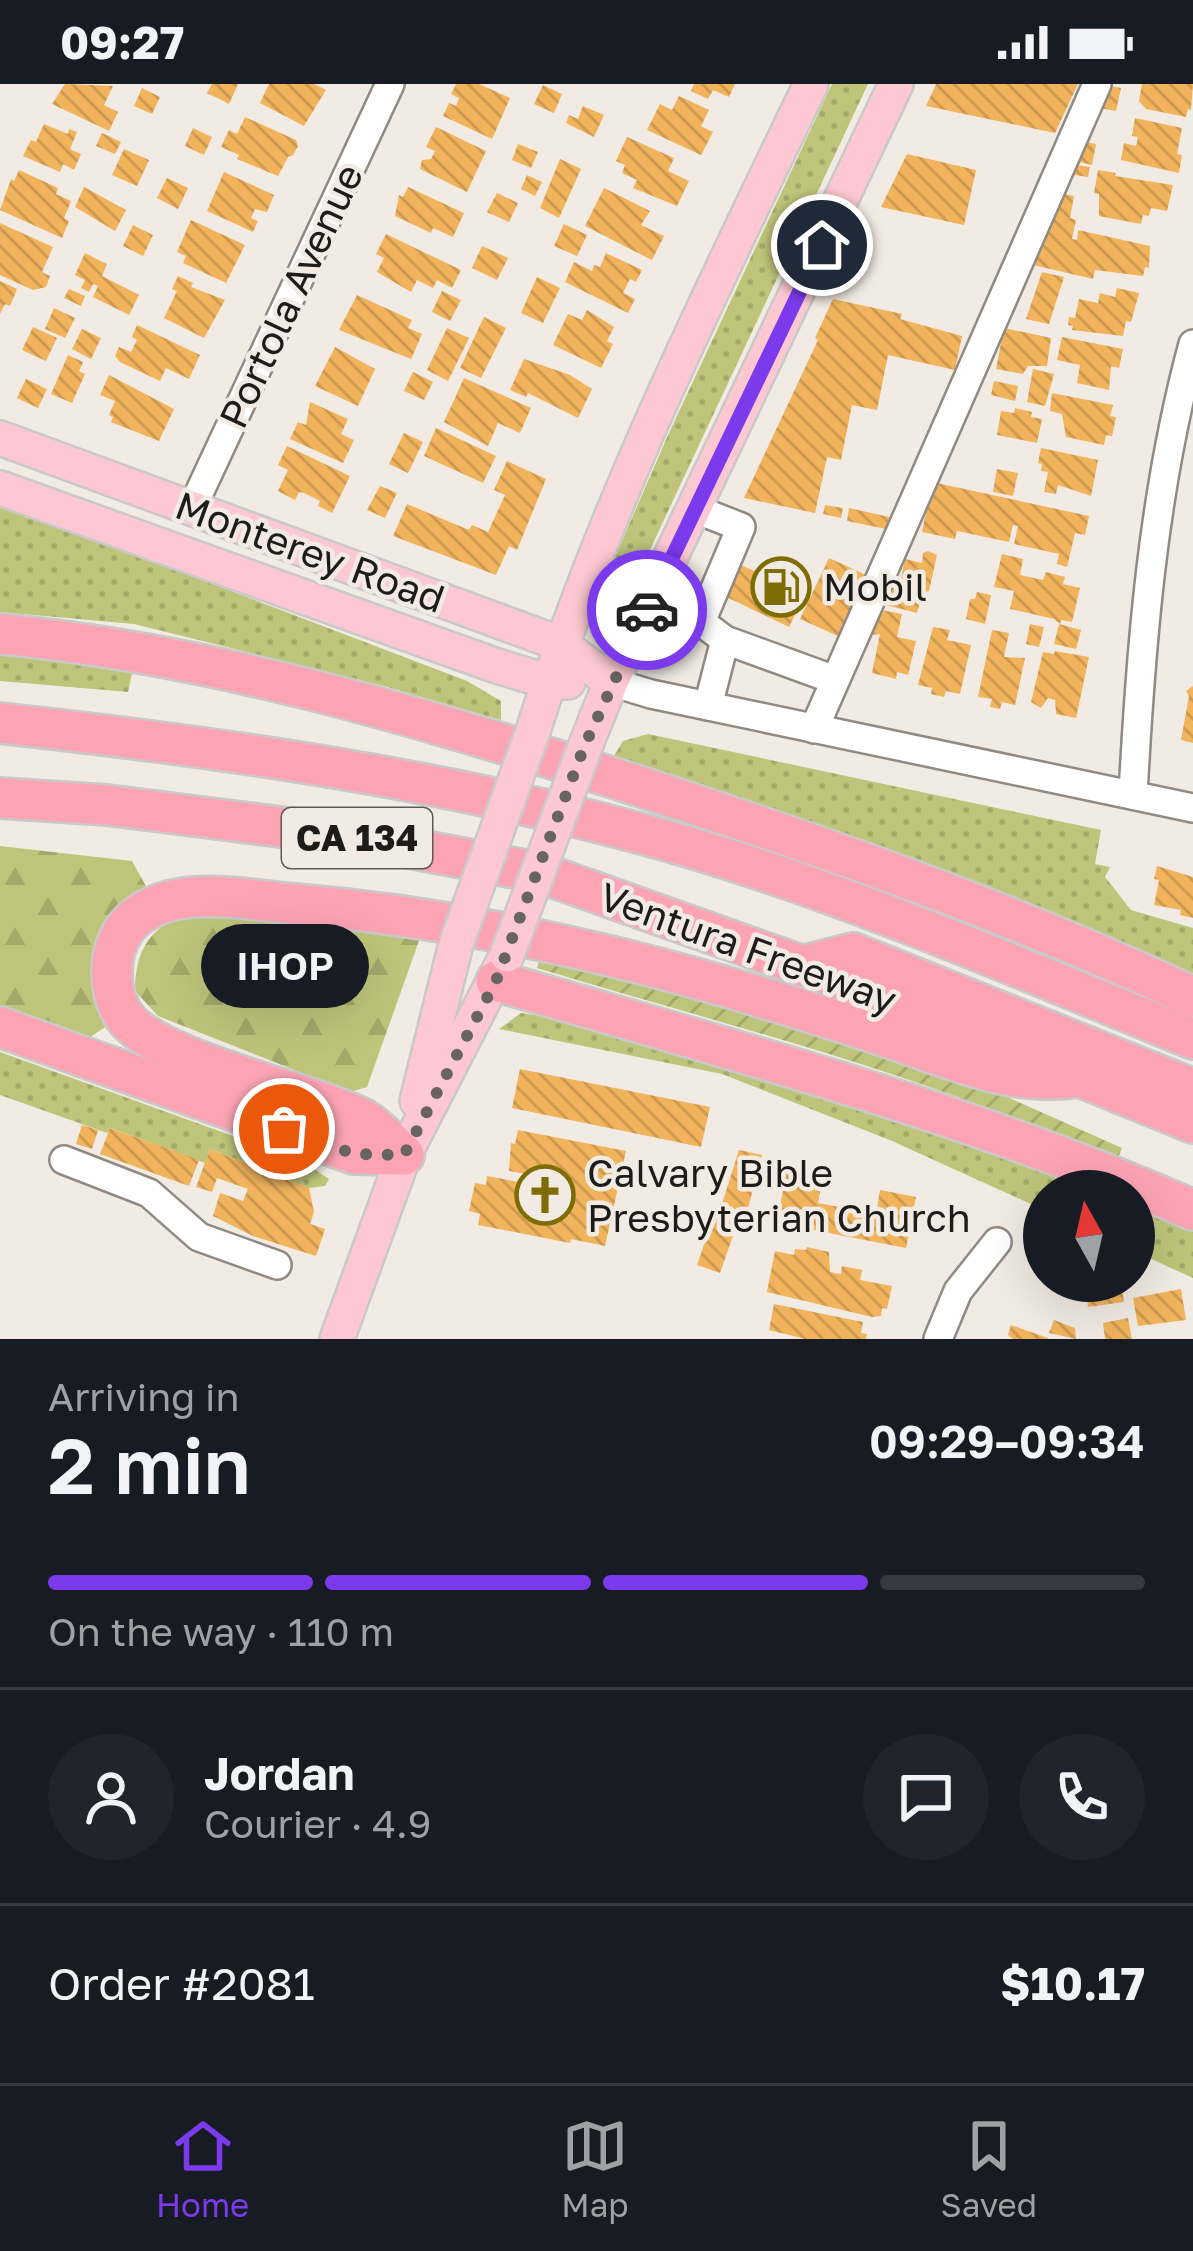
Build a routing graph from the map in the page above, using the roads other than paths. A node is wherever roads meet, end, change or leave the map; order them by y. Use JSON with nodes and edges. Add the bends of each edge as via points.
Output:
{"nodes":[{"id":1,"x":390,"y":84,"type":"edge"},
{"id":2,"x":811,"y":84,"type":"edge"},
{"id":3,"x":896,"y":84,"type":"edge"},
{"id":4,"x":1097,"y":84,"type":"edge"},
{"id":5,"x":1193,"y":344,"type":"edge"},
{"id":6,"x":0,"y":438,"type":"edge"},
{"id":7,"x":0,"y":488,"type":"edge"},
{"id":8,"x":192,"y":508,"type":"junction"},
{"id":9,"x":695,"y":509,"type":"junction"},
{"id":10,"x":651,"y":602,"type":"junction"},
{"id":11,"x":700,"y":622,"type":"junction"},
{"id":12,"x":0,"y":634,"type":"edge"},
{"id":13,"x":724,"y":640,"type":"junction"},
{"id":14,"x":561,"y":644,"type":"junction"},
{"id":15,"x":836,"y":680,"type":"junction"},
{"id":16,"x":549,"y":682,"type":"junction"},
{"id":17,"x":611,"y":682,"type":"junction"},
{"id":18,"x":708,"y":706,"type":"junction"},
{"id":19,"x":0,"y":723,"type":"edge"},
{"id":20,"x":814,"y":729,"type":"junction"},
{"id":21,"x":1133,"y":795,"type":"junction"},
{"id":22,"x":0,"y":798,"type":"edge"},
{"id":23,"x":1193,"y":808,"type":"edge"},
{"id":24,"x":802,"y":966,"type":"junction"},
{"id":25,"x":501,"y":968,"type":"junction"},
{"id":26,"x":1193,"y":997,"type":"edge"},
{"id":27,"x":0,"y":1027,"type":"edge"},
{"id":28,"x":1193,"y":1039,"type":"edge"},
{"id":29,"x":1079,"y":1077,"type":"junction"},
{"id":30,"x":1193,"y":1089,"type":"edge"},
{"id":31,"x":1193,"y":1123,"type":"edge"},
{"id":32,"x":404,"y":1155,"type":"junction"},
{"id":33,"x":64,"y":1160,"type":"dead end"},
{"id":34,"x":1193,"y":1210,"type":"edge"},
{"id":35,"x":998,"y":1242,"type":"dead end"},
{"id":36,"x":277,"y":1265,"type":"dead end"},
{"id":37,"x":337,"y":1339,"type":"edge"},
{"id":38,"x":938,"y":1339,"type":"edge"}],
"edges":[{"from":1,"to":8,"type":"street","name":"Portola Avenue"},
{"from":2,"to":14,"type":"main road","via":[[693,331]]},
{"from":3,"to":9,"type":"main road"},
{"from":4,"to":15,"type":"street"},
{"from":5,"to":21,"type":"street","via":[[1152,554]]},
{"from":6,"to":8,"type":"main road","name":"Monterey Road"},
{"from":7,"to":16,"type":"main road","name":"Monterey Road"},
{"from":8,"to":14,"type":"main road","name":"Monterey Road"},
{"from":9,"to":10,"type":"main road"},
{"from":9,"to":11,"type":"street","via":[[741,527]]},
{"from":10,"to":11,"type":"street"},
{"from":10,"to":17,"type":"main road"},
{"from":11,"to":13,"type":"street"},
{"from":12,"to":26,"type":"highway","via":[[216,668],[485,738],[817,848]]},
{"from":13,"to":15,"type":"street"},
{"from":13,"to":18,"type":"street"},
{"from":14,"to":16,"type":"main road"},
{"from":14,"to":17,"type":"main road","name":"Monterey Road"},
{"from":15,"to":20,"type":"street"},
{"from":16,"to":17,"type":"main road","name":"Monterey Road"},
{"from":16,"to":32,"type":"main road","bridge":true,"via":[[456,944]]},
{"from":17,"to":18,"type":"street","name":"Monterey Road"},
{"from":17,"to":25,"type":"main road","bridge":true},
{"from":18,"to":20,"type":"street","name":"Monterey Road"},
{"from":19,"to":28,"type":"highway","name":"Ventura Freeway","number":"CA 134","via":[[324,767],[681,845],[876,909]]},
{"from":20,"to":21,"type":"street","name":"Monterey Road"},
{"from":21,"to":23,"type":"street","name":"Monterey Road"},
{"from":22,"to":24,"type":"highway","name":"Ventura Freeway","number":"CA 134","via":[[336,834],[541,873]]},
{"from":24,"to":29,"type":"highway","name":"Ventura Freeway","number":"CA 134"},
{"from":24,"to":30,"type":"highway","via":[[853,953]]},
{"from":25,"to":32,"type":"main road"},
{"from":25,"to":34,"type":"highway","via":[[1020,1142]]},
{"from":27,"to":32,"type":"highway","via":[[354,1154]]},
{"from":29,"to":31,"type":"highway","name":"Ventura Freeway","number":"CA 134"},
{"from":29,"to":32,"type":"highway","via":[[985,1073],[736,990],[448,925],[204,898],[163,902],[132,920],[115,950],[112,983],[136,1030],[365,1120]]},
{"from":32,"to":37,"type":"main road"},
{"from":33,"to":36,"type":"street","via":[[149,1193],[200,1237]]},
{"from":35,"to":38,"type":"street","via":[[958,1291]]}]}
